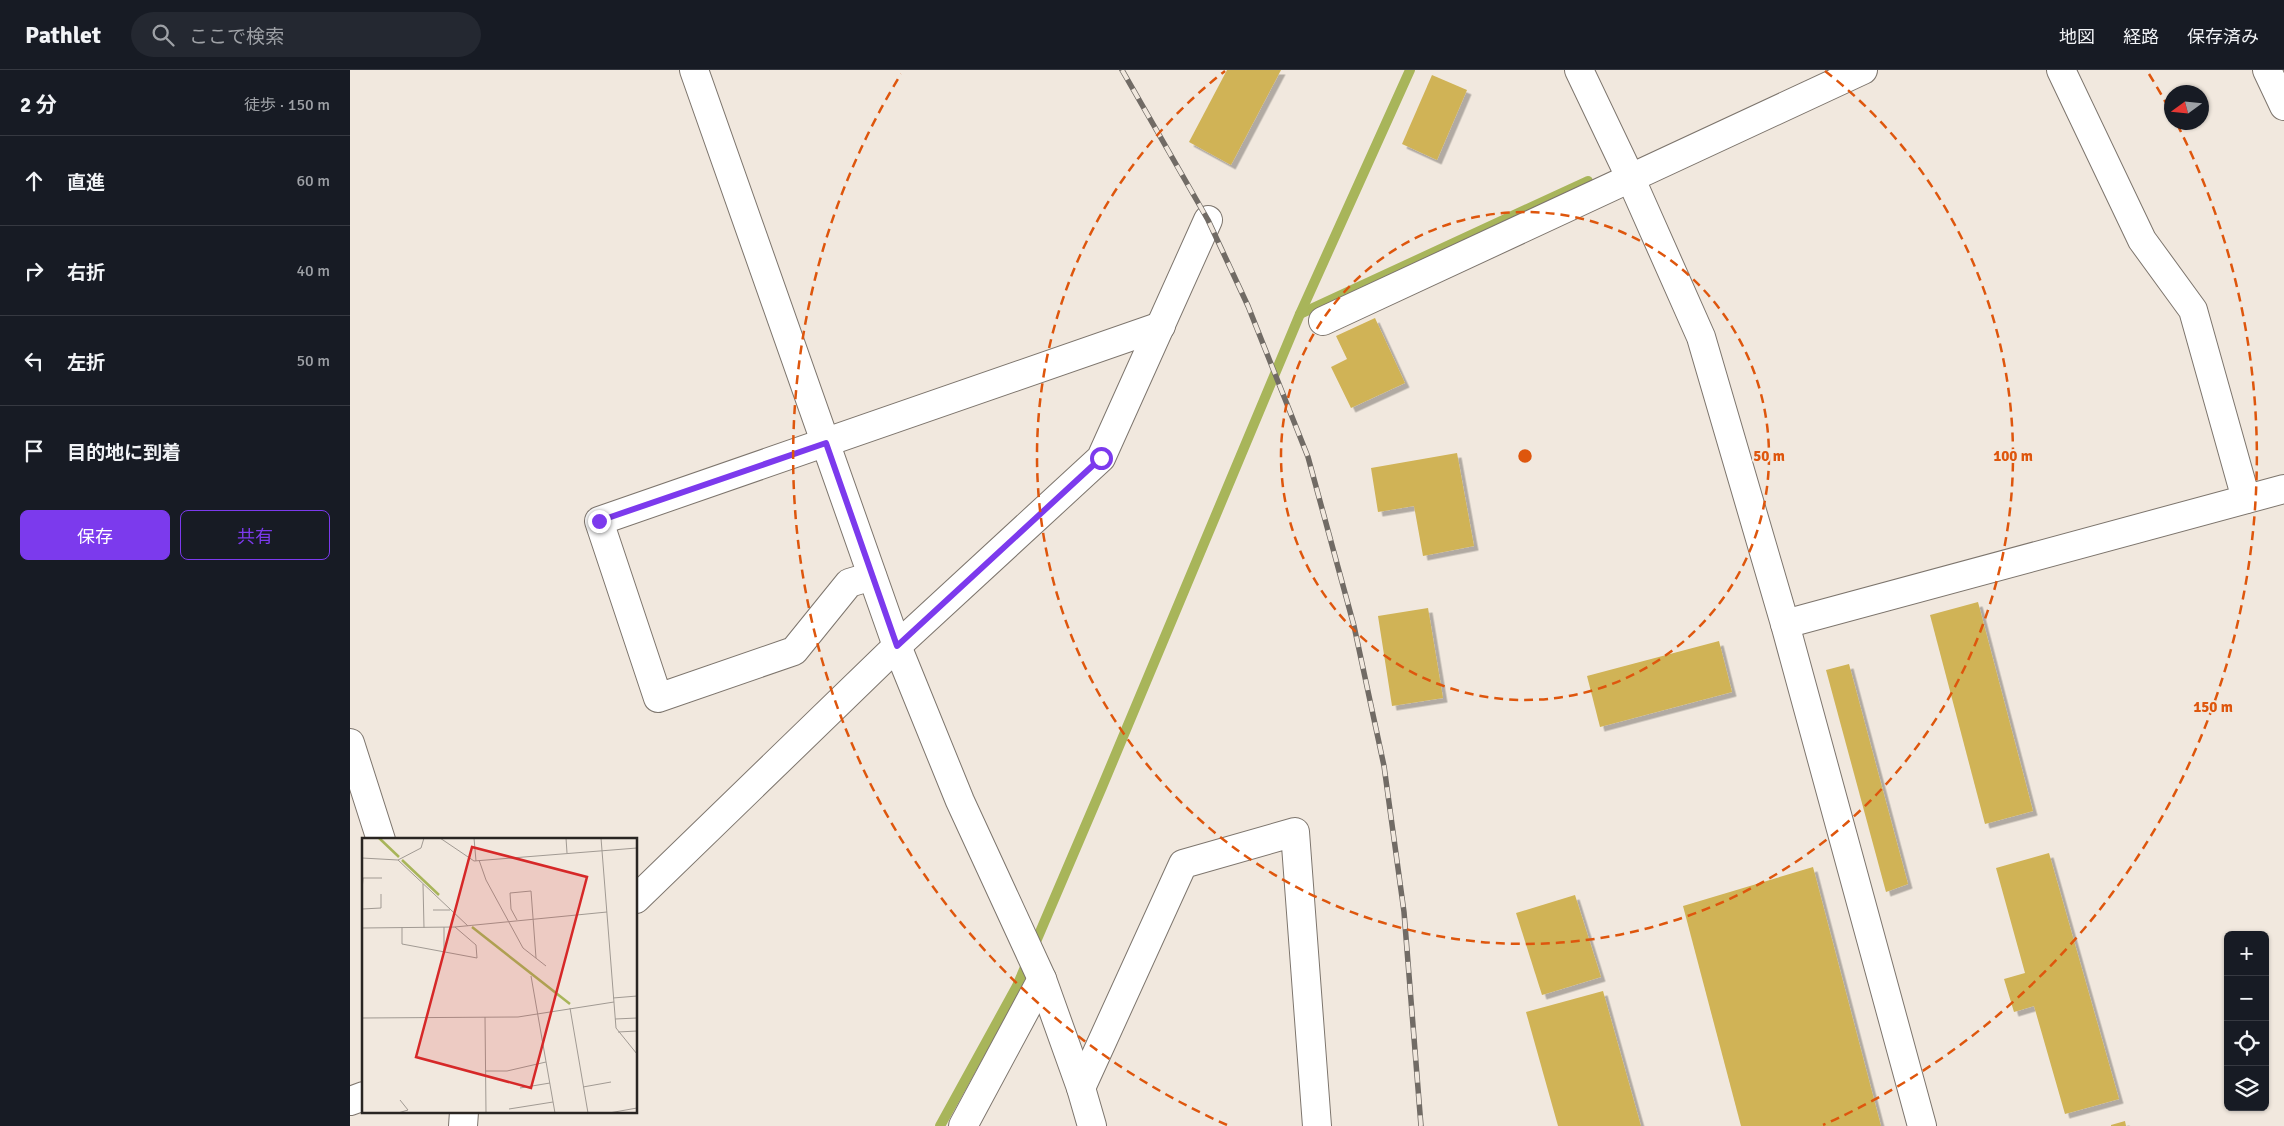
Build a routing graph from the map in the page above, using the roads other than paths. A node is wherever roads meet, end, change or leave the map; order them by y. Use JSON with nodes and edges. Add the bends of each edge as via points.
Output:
{"nodes":[{"id":1,"x":694,"y":70,"type":"edge"},
{"id":2,"x":1579,"y":70,"type":"edge"},
{"id":3,"x":1863,"y":70,"type":"edge"},
{"id":4,"x":2061,"y":70,"type":"edge"},
{"id":5,"x":2267,"y":70,"type":"edge"},
{"id":6,"x":2284,"y":106,"type":"edge"},
{"id":7,"x":1630,"y":177,"type":"junction"},
{"id":8,"x":1208,"y":220,"type":"dead end"},
{"id":9,"x":1323,"y":321,"type":"dead end"},
{"id":10,"x":1161,"y":326,"type":"junction"},
{"id":11,"x":826,"y":443,"type":"junction"},
{"id":12,"x":2284,"y":489,"type":"edge"},
{"id":13,"x":2246,"y":500,"type":"junction"},
{"id":14,"x":872,"y":576,"type":"junction"},
{"id":15,"x":1785,"y":624,"type":"junction"},
{"id":16,"x":897,"y":646,"type":"junction"},
{"id":17,"x":350,"y":743,"type":"edge"},
{"id":18,"x":380,"y":838,"type":"edge"},
{"id":19,"x":638,"y":897,"type":"edge"},
{"id":20,"x":1042,"y":979,"type":"junction"},
{"id":21,"x":1081,"y":1088,"type":"junction"},
{"id":22,"x":362,"y":1097,"type":"edge"},
{"id":23,"x":350,"y":1101,"type":"edge"},
{"id":24,"x":1311,"y":1124,"type":"edge"},
{"id":25,"x":963,"y":1126,"type":"edge"},
{"id":26,"x":1092,"y":1126,"type":"edge"},
{"id":27,"x":1922,"y":1126,"type":"edge"}],
"edges":[{"from":1,"to":11,"type":"street"},
{"from":2,"to":7,"type":"street"},
{"from":3,"to":7,"type":"street"},
{"from":4,"to":13,"type":"street","via":[[2142,240],[2193,310]]},
{"from":5,"to":6,"type":"street"},
{"from":7,"to":9,"type":"street"},
{"from":7,"to":15,"type":"street","via":[[1701,338]]},
{"from":8,"to":10,"type":"street"},
{"from":10,"to":11,"type":"street"},
{"from":10,"to":16,"type":"street","via":[[1101,458]]},
{"from":11,"to":14,"type":"street"},
{"from":11,"to":14,"type":"street","via":[[599,521],[658,698],[794,651],[849,583]]},
{"from":12,"to":13,"type":"street"},
{"from":13,"to":15,"type":"street"},
{"from":14,"to":16,"type":"street"},
{"from":15,"to":27,"type":"street"},
{"from":16,"to":19,"type":"street"},
{"from":16,"to":20,"type":"street","via":[[960,801]]},
{"from":17,"to":18,"type":"street"},
{"from":20,"to":21,"type":"street"},
{"from":20,"to":25,"type":"street"},
{"from":21,"to":24,"type":"street","via":[[1183,864],[1295,832]]},
{"from":21,"to":26,"type":"street"},
{"from":22,"to":23,"type":"street"}]}
